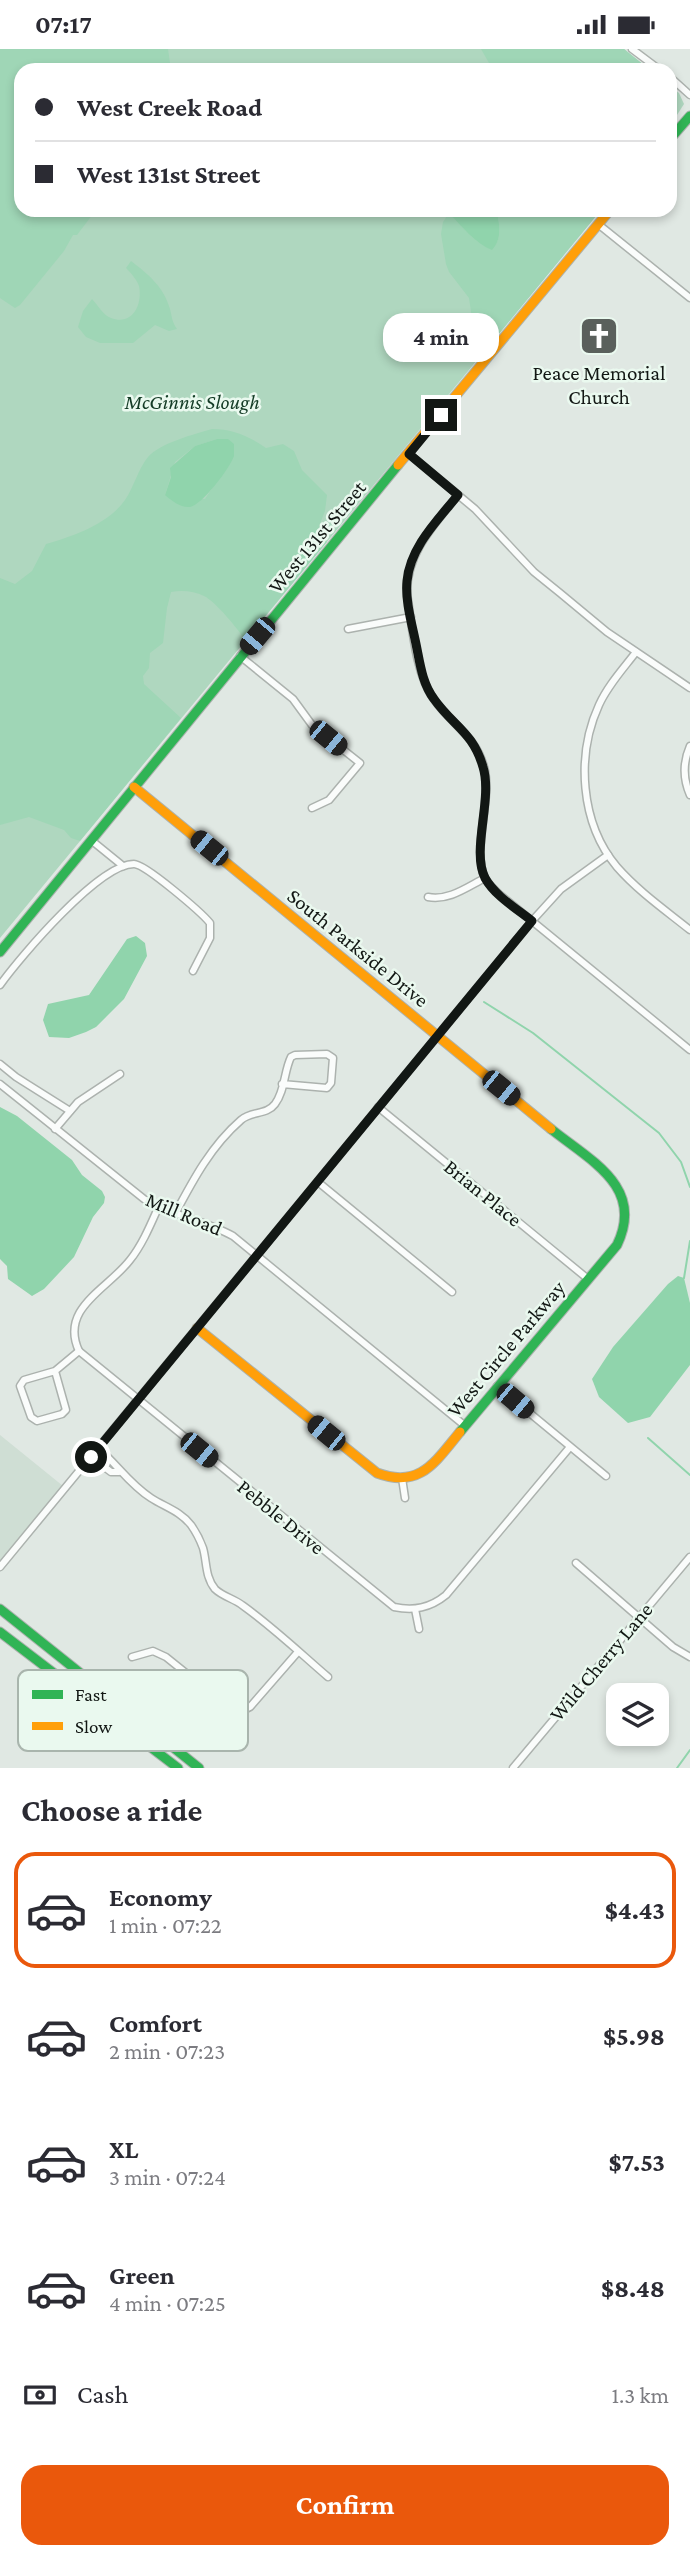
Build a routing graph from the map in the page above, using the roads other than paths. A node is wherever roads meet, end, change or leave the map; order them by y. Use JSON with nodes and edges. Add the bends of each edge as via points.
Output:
{"nodes":[{"id":1,"x":632,"y":49,"type":"edge"},
{"id":2,"x":651,"y":63,"type":"edge"},
{"id":3,"x":690,"y":116,"type":"edge"},
{"id":4,"x":677,"y":131,"type":"edge"},
{"id":5,"x":604,"y":217,"type":"edge"},
{"id":6,"x":598,"y":224,"type":"junction"},
{"id":7,"x":690,"y":298,"type":"edge"},
{"id":8,"x":409,"y":454,"type":"junction"},
{"id":9,"x":458,"y":495,"type":"junction"},
{"id":10,"x":411,"y":617,"type":"junction"},
{"id":11,"x":348,"y":629,"type":"dead end"},
{"id":12,"x":636,"y":652,"type":"junction"},
{"id":13,"x":240,"y":656,"type":"junction"},
{"id":14,"x":690,"y":688,"type":"edge"},
{"id":15,"x":690,"y":746,"type":"edge"},
{"id":16,"x":134,"y":786,"type":"junction"},
{"id":17,"x":690,"y":795,"type":"edge"},
{"id":18,"x":312,"y":808,"type":"dead end"},
{"id":19,"x":91,"y":840,"type":"junction"},
{"id":20,"x":608,"y":855,"type":"junction"},
{"id":21,"x":123,"y":866,"type":"junction"},
{"id":22,"x":485,"y":878,"type":"junction"},
{"id":23,"x":429,"y":897,"type":"dead end"},
{"id":24,"x":532,"y":921,"type":"junction"},
{"id":25,"x":690,"y":930,"type":"edge"},
{"id":26,"x":0,"y":952,"type":"edge"},
{"id":27,"x":193,"y":971,"type":"dead end"},
{"id":28,"x":0,"y":985,"type":"edge"},
{"id":29,"x":438,"y":1037,"type":"junction"},
{"id":30,"x":690,"y":1050,"type":"edge"},
{"id":31,"x":0,"y":1064,"type":"edge"},
{"id":32,"x":120,"y":1074,"type":"dead end"},
{"id":33,"x":0,"y":1084,"type":"edge"},
{"id":34,"x":282,"y":1084,"type":"junction"},
{"id":35,"x":378,"y":1107,"type":"junction"},
{"id":36,"x":70,"y":1111,"type":"junction"},
{"id":37,"x":55,"y":1129,"type":"junction"},
{"id":38,"x":318,"y":1182,"type":"junction"},
{"id":39,"x":158,"y":1208,"type":"junction"},
{"id":40,"x":175,"y":1214,"type":"junction"},
{"id":41,"x":625,"y":1228,"type":"joint"},
{"id":42,"x":257,"y":1255,"type":"junction"},
{"id":43,"x":588,"y":1279,"type":"junction"},
{"id":44,"x":452,"y":1292,"type":"dead end"},
{"id":45,"x":197,"y":1328,"type":"junction"},
{"id":46,"x":79,"y":1351,"type":"junction"},
{"id":47,"x":55,"y":1371,"type":"junction"},
{"id":48,"x":497,"y":1386,"type":"junction"},
{"id":49,"x":137,"y":1400,"type":"junction"},
{"id":50,"x":464,"y":1425,"type":"junction"},
{"id":51,"x":570,"y":1447,"type":"junction"},
{"id":52,"x":98,"y":1448,"type":"junction"},
{"id":53,"x":91,"y":1457,"type":"junction"},
{"id":54,"x":119,"y":1472,"type":"junction"},
{"id":55,"x":606,"y":1476,"type":"dead end"},
{"id":56,"x":402,"y":1478,"type":"junction"},
{"id":57,"x":405,"y":1498,"type":"dead end"},
{"id":58,"x":690,"y":1557,"type":"edge"},
{"id":59,"x":576,"y":1563,"type":"dead end"},
{"id":60,"x":0,"y":1567,"type":"edge"},
{"id":61,"x":0,"y":1609,"type":"edge"},
{"id":62,"x":415,"y":1609,"type":"junction"},
{"id":63,"x":640,"y":1618,"type":"junction"},
{"id":64,"x":419,"y":1629,"type":"dead end"},
{"id":65,"x":0,"y":1632,"type":"edge"},
{"id":66,"x":297,"y":1653,"type":"junction"},
{"id":67,"x":132,"y":1657,"type":"dead end"},
{"id":68,"x":690,"y":1657,"type":"edge"},
{"id":69,"x":50,"y":1670,"type":"edge"},
{"id":70,"x":77,"y":1670,"type":"edge"},
{"id":71,"x":182,"y":1670,"type":"edge"},
{"id":72,"x":328,"y":1677,"type":"dead end"},
{"id":73,"x":248,"y":1708,"type":"edge"},
{"id":74,"x":156,"y":1751,"type":"edge"},
{"id":75,"x":179,"y":1751,"type":"edge"},
{"id":76,"x":178,"y":1768,"type":"edge"},
{"id":77,"x":200,"y":1768,"type":"edge"},
{"id":78,"x":513,"y":1768,"type":"edge"}],
"edges":[{"from":1,"to":2,"type":"street"},
{"from":3,"to":4,"type":"main road"},
{"from":5,"to":6,"type":"main road","name":"West 131st Street"},
{"from":6,"to":7,"type":"street"},
{"from":6,"to":8,"type":"main road","name":"West 131st Street"},
{"from":8,"to":9,"type":"street"},
{"from":8,"to":13,"type":"main road","name":"West 131st Street"},
{"from":9,"to":10,"type":"street","via":[[412,561],[407,580]]},
{"from":9,"to":12,"type":"street","via":[[534,572]]},
{"from":10,"to":11,"type":"street"},
{"from":10,"to":22,"type":"street","via":[[426,687],[467,733],[485,771],[481,853]]},
{"from":12,"to":14,"type":"street"},
{"from":12,"to":20,"type":"street","via":[[600,703],[584,765],[589,808]]},
{"from":13,"to":16,"type":"main road","name":"West 131st Street"},
{"from":13,"to":18,"type":"street","via":[[360,764],[329,800]]},
{"from":15,"to":17,"type":"street","via":[[684,769]]},
{"from":16,"to":19,"type":"main road","name":"West 131st Street"},
{"from":16,"to":29,"type":"main road","name":"South Parkside Drive"},
{"from":19,"to":21,"type":"street"},
{"from":19,"to":26,"type":"main road","name":"West 131st Street"},
{"from":20,"to":24,"type":"street","via":[[561,889]]},
{"from":20,"to":25,"type":"street"},
{"from":21,"to":27,"type":"street","via":[[141,866],[210,923],[210,938]]},
{"from":21,"to":28,"type":"street","via":[[64,911]]},
{"from":22,"to":23,"type":"street","via":[[452,895]]},
{"from":22,"to":24,"type":"street"},
{"from":24,"to":29,"type":"street"},
{"from":24,"to":30,"type":"street"},
{"from":29,"to":35,"type":"street"},
{"from":29,"to":41,"type":"main road","name":"South Parkside Drive","via":[[607,1174],[622,1191],[627,1209]]},
{"from":31,"to":36,"type":"street"},
{"from":32,"to":36,"type":"street"},
{"from":33,"to":37,"type":"street","name":"Mill Road"},
{"from":34,"to":34,"type":"street","via":[[295,1055],[327,1054],[333,1058],[327,1088]]},
{"from":34,"to":40,"type":"street","via":[[275,1105],[241,1119],[214,1148]]},
{"from":35,"to":38,"type":"street"},
{"from":35,"to":43,"type":"street","name":"Brian Place"},
{"from":36,"to":37,"type":"street"},
{"from":37,"to":39,"type":"street","name":"Mill Road"},
{"from":38,"to":42,"type":"street"},
{"from":38,"to":44,"type":"street"},
{"from":39,"to":40,"type":"street","name":"Mill Road"},
{"from":39,"to":46,"type":"street","via":[[133,1257],[77,1315],[73,1335]]},
{"from":40,"to":42,"type":"street","name":"Mill Road","via":[[219,1228]]},
{"from":41,"to":43,"type":"main road","name":"West Circle Parkway","via":[[617,1245]]},
{"from":42,"to":45,"type":"street"},
{"from":42,"to":50,"type":"street","name":"Mill Road"},
{"from":43,"to":48,"type":"main road","name":"West Circle Parkway"},
{"from":45,"to":49,"type":"street"},
{"from":45,"to":56,"type":"main road","via":[[369,1469]]},
{"from":46,"to":47,"type":"street"},
{"from":46,"to":49,"type":"street","name":"Pebble Drive"},
{"from":47,"to":47,"type":"street","via":[[24,1380],[20,1387],[37,1422],[66,1410]]},
{"from":48,"to":50,"type":"main road","name":"West Circle Parkway"},
{"from":48,"to":51,"type":"street"},
{"from":49,"to":52,"type":"street"},
{"from":49,"to":62,"type":"street","name":"Pebble Drive","via":[[384,1601]]},
{"from":50,"to":56,"type":"main road","name":"West Circle Parkway","via":[[431,1467]]},
{"from":51,"to":55,"type":"street"},
{"from":51,"to":62,"type":"street","via":[[446,1595]]},
{"from":52,"to":53,"type":"street"},
{"from":52,"to":54,"type":"street","via":[[118,1465]]},
{"from":53,"to":54,"type":"street","via":[[111,1472]]},
{"from":53,"to":60,"type":"street"},
{"from":54,"to":66,"type":"street","via":[[188,1522],[204,1550],[212,1585]]},
{"from":56,"to":57,"type":"street"},
{"from":58,"to":63,"type":"street","name":"Wild Cherry Lane"},
{"from":59,"to":63,"type":"street"},
{"from":61,"to":70,"type":"main road"},
{"from":62,"to":64,"type":"street"},
{"from":63,"to":68,"type":"street"},
{"from":63,"to":78,"type":"street","name":"Wild Cherry Lane"},
{"from":65,"to":69,"type":"main road"},
{"from":66,"to":72,"type":"street"},
{"from":66,"to":73,"type":"street"},
{"from":67,"to":71,"type":"street","via":[[153,1651]]},
{"from":74,"to":76,"type":"main road"},
{"from":75,"to":77,"type":"main road"}]}
